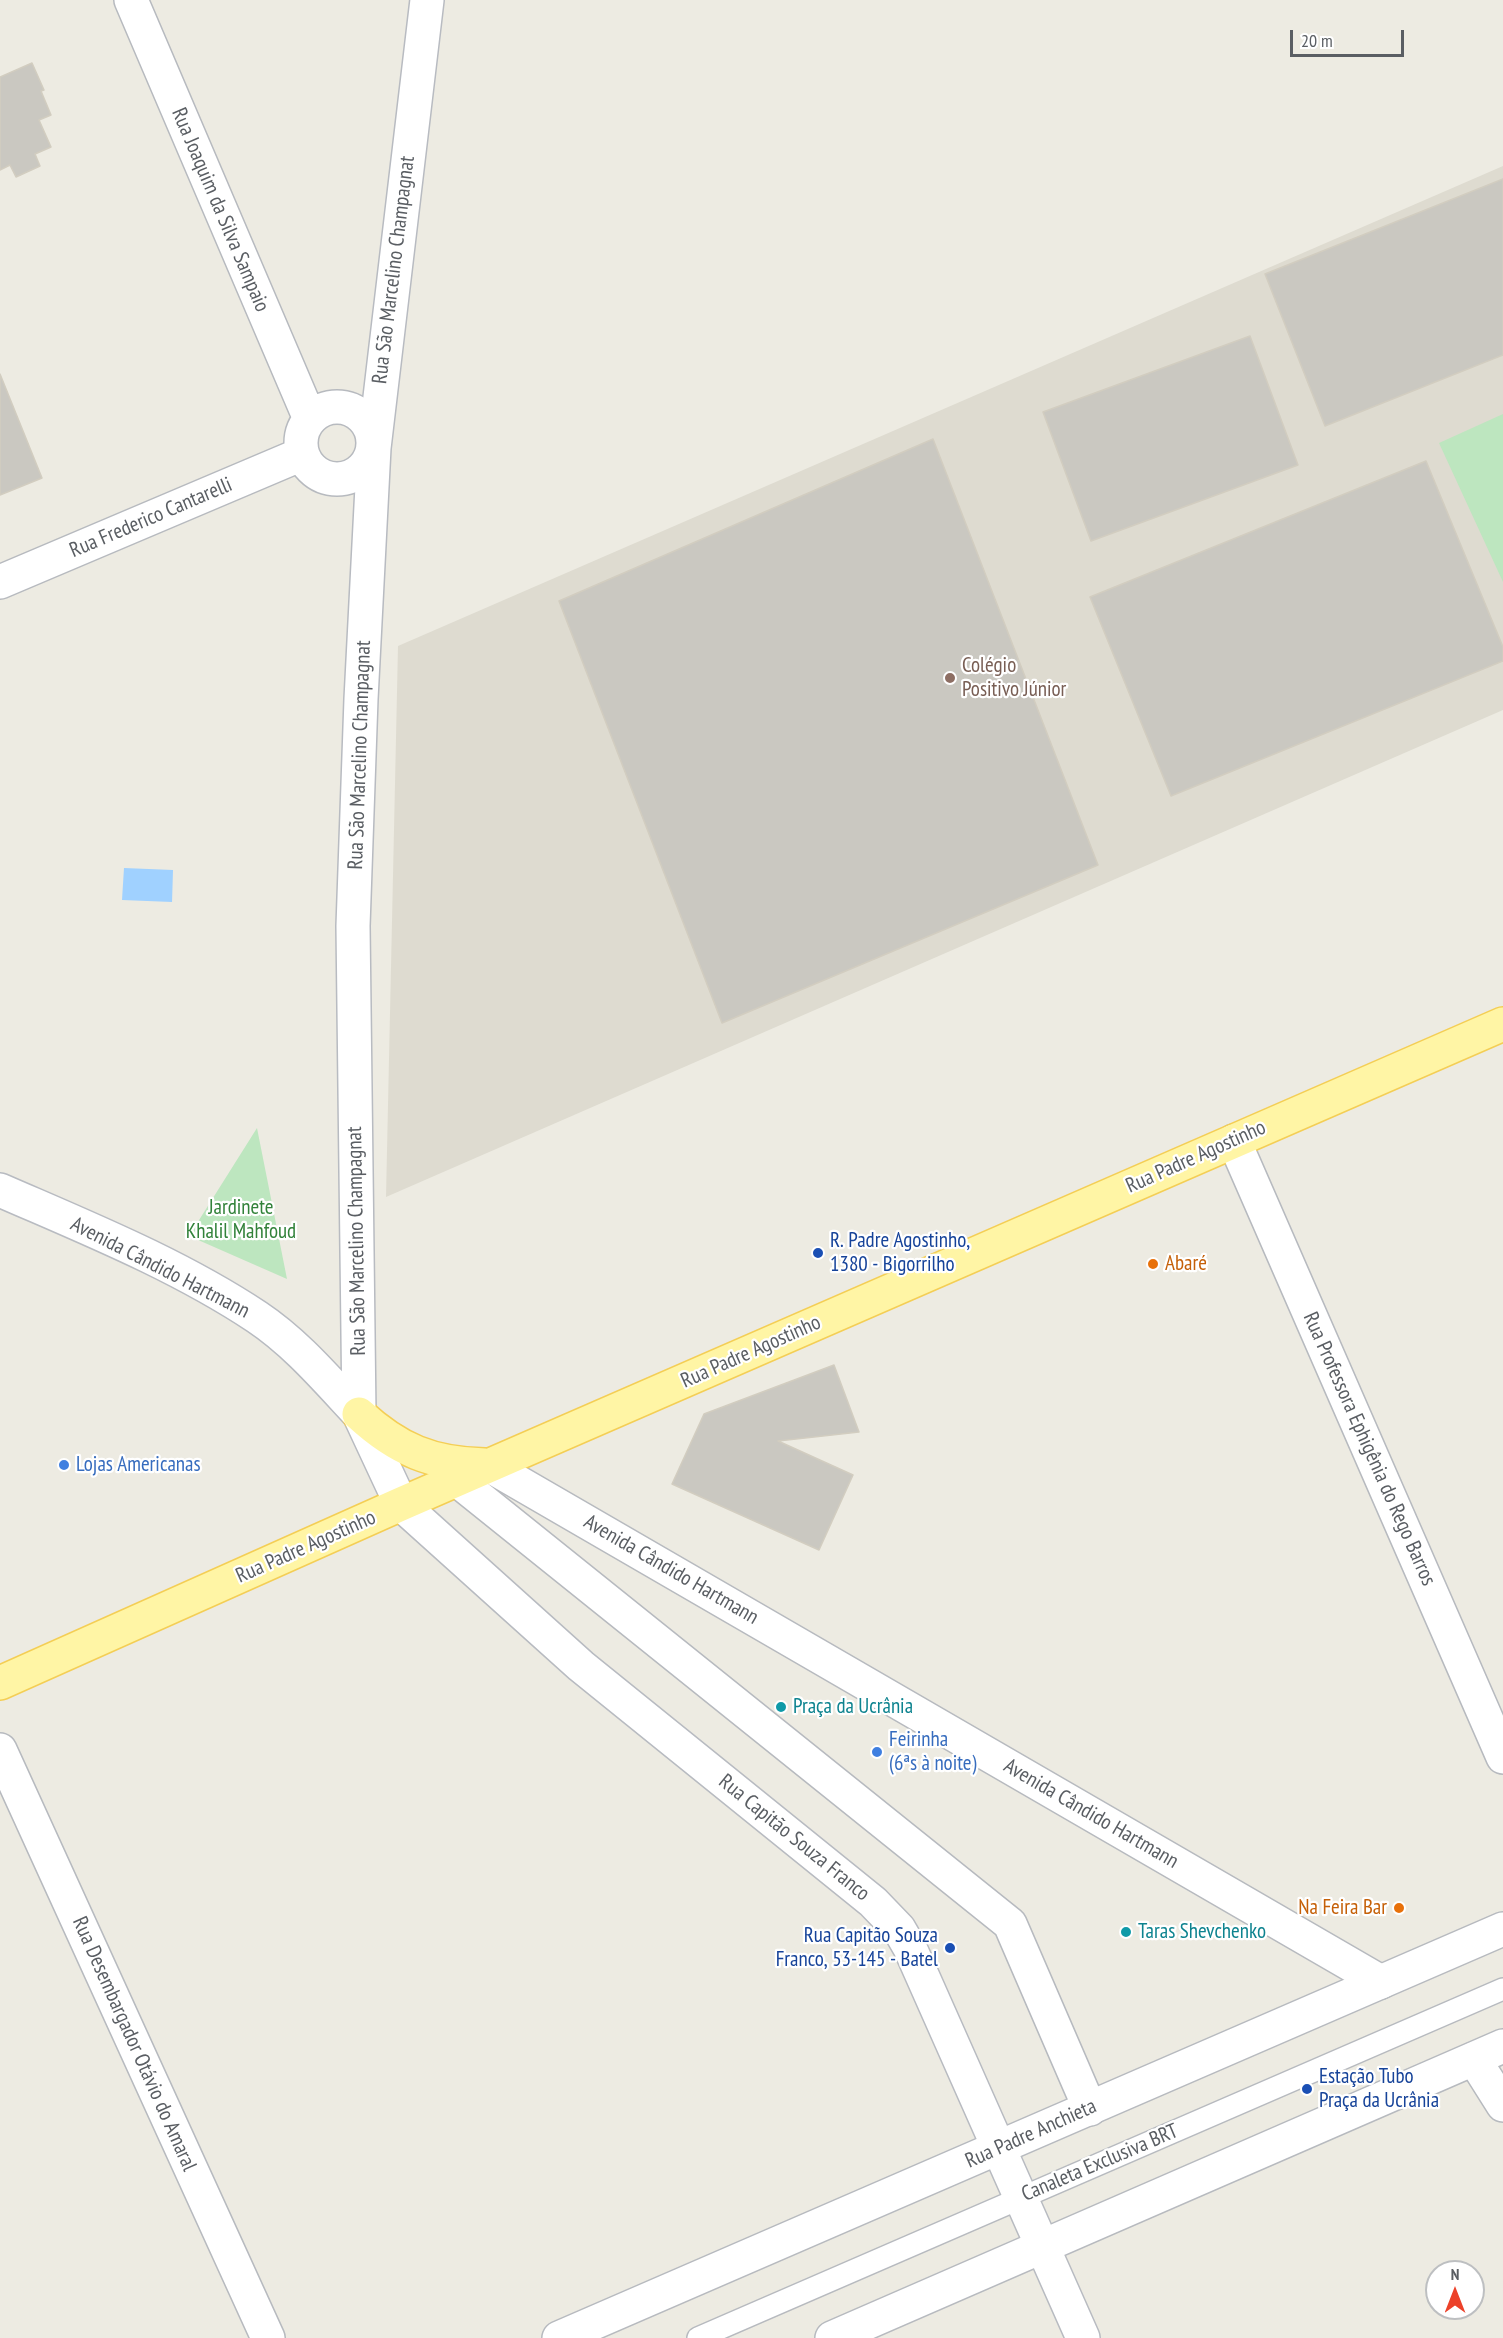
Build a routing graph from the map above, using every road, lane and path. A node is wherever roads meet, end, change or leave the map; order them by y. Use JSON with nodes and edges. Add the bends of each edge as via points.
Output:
{"nodes":[{"id":1,"x":131,"y":0,"type":"edge"},
{"id":2,"x":427,"y":0,"type":"edge"},
{"id":3,"x":310,"y":419,"type":"junction"},
{"id":4,"x":374,"y":448,"type":"junction"},
{"id":5,"x":302,"y":454,"type":"junction"},
{"id":6,"x":0,"y":582,"type":"edge"},
{"id":7,"x":1503,"y":1024,"type":"edge"},
{"id":8,"x":1234,"y":1141,"type":"junction"},
{"id":9,"x":0,"y":1190,"type":"edge"},
{"id":10,"x":359,"y":1414,"type":"junction"},
{"id":11,"x":490,"y":1466,"type":"junction"},
{"id":12,"x":457,"y":1480,"type":"junction"},
{"id":13,"x":401,"y":1504,"type":"junction"},
{"id":14,"x":0,"y":1683,"type":"edge"},
{"id":15,"x":0,"y":1750,"type":"edge"},
{"id":16,"x":1503,"y":1756,"type":"edge"},
{"id":17,"x":1503,"y":1929,"type":"edge"},
{"id":18,"x":1381,"y":1982,"type":"junction"},
{"id":19,"x":1503,"y":1989,"type":"edge"},
{"id":20,"x":1503,"y":2046,"type":"edge"},
{"id":21,"x":1474,"y":2059,"type":"junction"},
{"id":22,"x":1503,"y":2105,"type":"edge"},
{"id":23,"x":1090,"y":2109,"type":"junction"},
{"id":24,"x":999,"y":2148,"type":"junction"},
{"id":25,"x":1021,"y":2198,"type":"junction"},
{"id":26,"x":1042,"y":2246,"type":"junction"},
{"id":27,"x":268,"y":2338,"type":"edge"},
{"id":28,"x":559,"y":2338,"type":"edge"},
{"id":29,"x":698,"y":2338,"type":"edge"},
{"id":30,"x":832,"y":2338,"type":"edge"},
{"id":31,"x":1083,"y":2338,"type":"edge"}],
"edges":[{"from":1,"to":3,"type":"street","name":"Rua Joaquim da Silva Sampaio"},
{"from":2,"to":4,"type":"street","name":"Rua São Marcelino Champagnat"},
{"from":3,"to":4,"type":"street","via":[[330,407],[353,410],[370,426]]},
{"from":3,"to":5,"type":"street","via":[[303,429]]},
{"from":4,"to":5,"type":"street","via":[[363,470],[341,480],[317,474]]},
{"from":4,"to":10,"type":"street","name":"Rua São Marcelino Champagnat","via":[[353,926]]},
{"from":5,"to":6,"type":"street","name":"Rua Frederico Cantarelli"},
{"from":7,"to":8,"type":"main road","name":"Rua Padre Agostinho"},
{"from":8,"to":11,"type":"main road","name":"Rua Padre Agostinho"},
{"from":8,"to":16,"type":"street","name":"Rua Professora Ephigênia do Rego Barros"},
{"from":9,"to":10,"type":"street","name":"Avenida Cândido Hartmann","via":[[127,1246],[258,1318],[303,1354]]},
{"from":10,"to":11,"type":"main road","via":[[405,1449],[432,1460]]},
{"from":10,"to":13,"type":"street","name":"Rua São Marcelino Champagnat"},
{"from":11,"to":12,"type":"main road","name":"Rua Padre Agostinho"},
{"from":11,"to":18,"type":"street","name":"Avenida Cândido Hartmann"},
{"from":12,"to":13,"type":"main road","name":"Rua Padre Agostinho"},
{"from":12,"to":23,"type":"street","via":[[1010,1924]]},
{"from":13,"to":14,"type":"main road","name":"Rua Padre Agostinho"},
{"from":13,"to":24,"type":"street","name":"Rua Capitão Souza Franco","via":[[581,1666],[885,1913],[910,1948]]},
{"from":15,"to":27,"type":"street","name":"Rua Desembargador Otávio do Amaral"},
{"from":17,"to":18,"type":"street","name":"Rua Padre Anchieta"},
{"from":18,"to":23,"type":"street","name":"Rua Padre Anchieta"},
{"from":19,"to":25,"type":"lane","name":"Canaleta Exclusiva BRT"},
{"from":20,"to":21,"type":"street"},
{"from":21,"to":22,"type":"street"},
{"from":21,"to":26,"type":"street"},
{"from":23,"to":24,"type":"street","name":"Rua Padre Anchieta"},
{"from":24,"to":25,"type":"street","name":"Rua Capitão Souza Franco"},
{"from":24,"to":28,"type":"street","name":"Rua Padre Anchieta"},
{"from":25,"to":26,"type":"street","name":"Rua Capitão Souza Franco"},
{"from":25,"to":29,"type":"lane","name":"Canaleta Exclusiva BRT"},
{"from":26,"to":30,"type":"street"},
{"from":26,"to":31,"type":"street","name":"Rua Capitão Souza Franco"}]}
